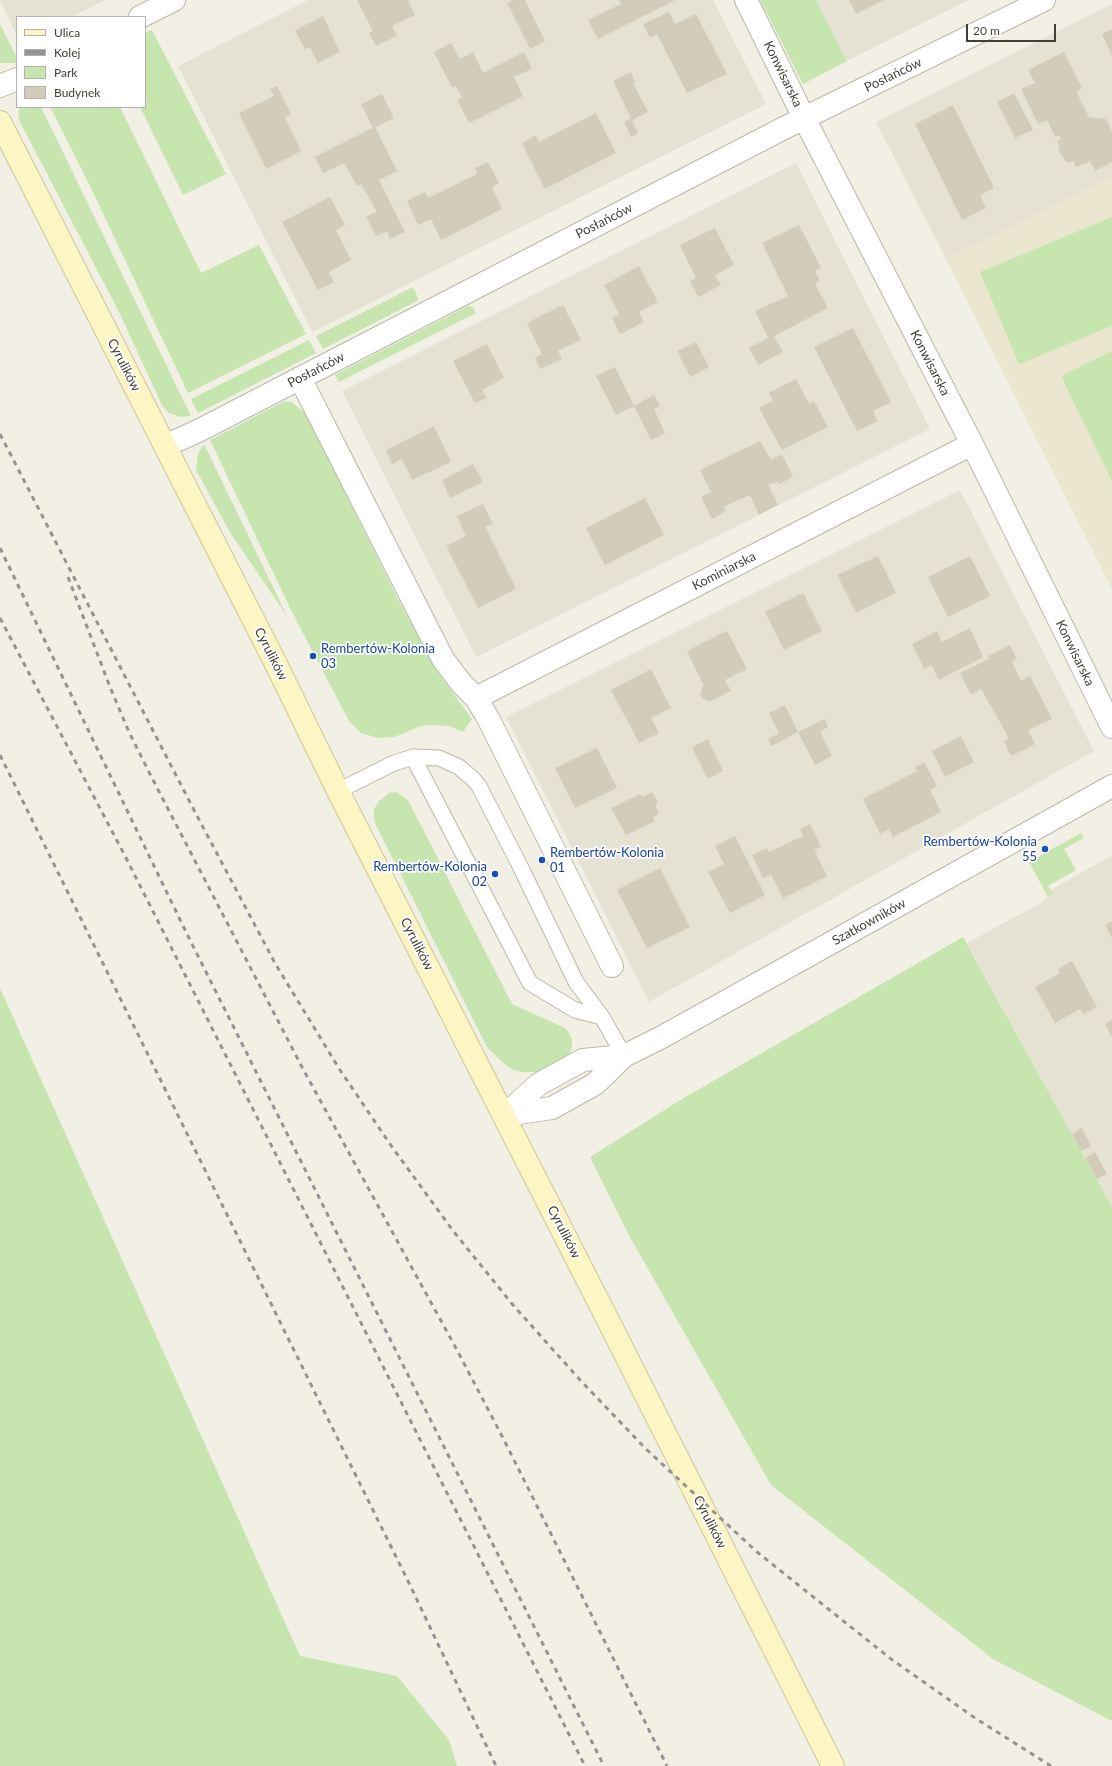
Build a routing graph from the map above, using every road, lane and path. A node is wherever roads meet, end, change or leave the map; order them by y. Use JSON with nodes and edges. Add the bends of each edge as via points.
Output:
{"nodes":[{"id":1,"x":174,"y":0,"type":"edge"},
{"id":2,"x":746,"y":0,"type":"edge"},
{"id":3,"x":1044,"y":0,"type":"edge"},
{"id":4,"x":142,"y":16,"type":"edge"},
{"id":5,"x":16,"y":79,"type":"edge"},
{"id":6,"x":0,"y":86,"type":"edge"},
{"id":7,"x":804,"y":118,"type":"junction"},
{"id":8,"x":0,"y":122,"type":"edge"},
{"id":9,"x":300,"y":378,"type":"junction"},
{"id":10,"x":972,"y":444,"type":"junction"},
{"id":11,"x":166,"y":446,"type":"junction"},
{"id":12,"x":476,"y":698,"type":"junction"},
{"id":13,"x":1112,"y":727,"type":"edge"},
{"id":14,"x":414,"y":757,"type":"junction"},
{"id":15,"x":1112,"y":786,"type":"edge"},
{"id":16,"x":338,"y":791,"type":"junction"},
{"id":17,"x":612,"y":966,"type":"dead end"},
{"id":18,"x":602,"y":1017,"type":"junction"},
{"id":19,"x":624,"y":1056,"type":"junction"},
{"id":20,"x":505,"y":1115,"type":"junction"},
{"id":21,"x":833,"y":1766,"type":"edge"}],
"edges":[{"from":1,"to":4,"type":"street"},
{"from":2,"to":7,"type":"street","name":"Konwisarska"},
{"from":3,"to":7,"type":"street","name":"Posłańców"},
{"from":5,"to":6,"type":"street"},
{"from":7,"to":9,"type":"street","name":"Posłańców"},
{"from":7,"to":10,"type":"street","name":"Konwisarska"},
{"from":8,"to":11,"type":"main road","name":"Cyrulików"},
{"from":9,"to":11,"type":"street","name":"Posłańców"},
{"from":9,"to":12,"type":"street","via":[[443,659],[461,684]]},
{"from":10,"to":12,"type":"street","name":"Kominiarska"},
{"from":10,"to":13,"type":"street","name":"Konwisarska"},
{"from":11,"to":16,"type":"main road","name":"Cyrulików"},
{"from":12,"to":17,"type":"street"},
{"from":14,"to":16,"type":"lane","via":[[394,763]]},
{"from":14,"to":18,"type":"lane","via":[[530,983],[575,1010]]},
{"from":14,"to":18,"type":"lane","via":[[439,758],[459,767],[479,786],[576,982]]},
{"from":15,"to":19,"type":"street","name":"Szatkowników"},
{"from":16,"to":20,"type":"main road","name":"Cyrulików"},
{"from":18,"to":19,"type":"lane"},
{"from":19,"to":20,"type":"street","name":"Szatkowników","via":[[595,1084],[552,1108]]},
{"from":20,"to":21,"type":"main road","name":"Cyrulików"}]}
